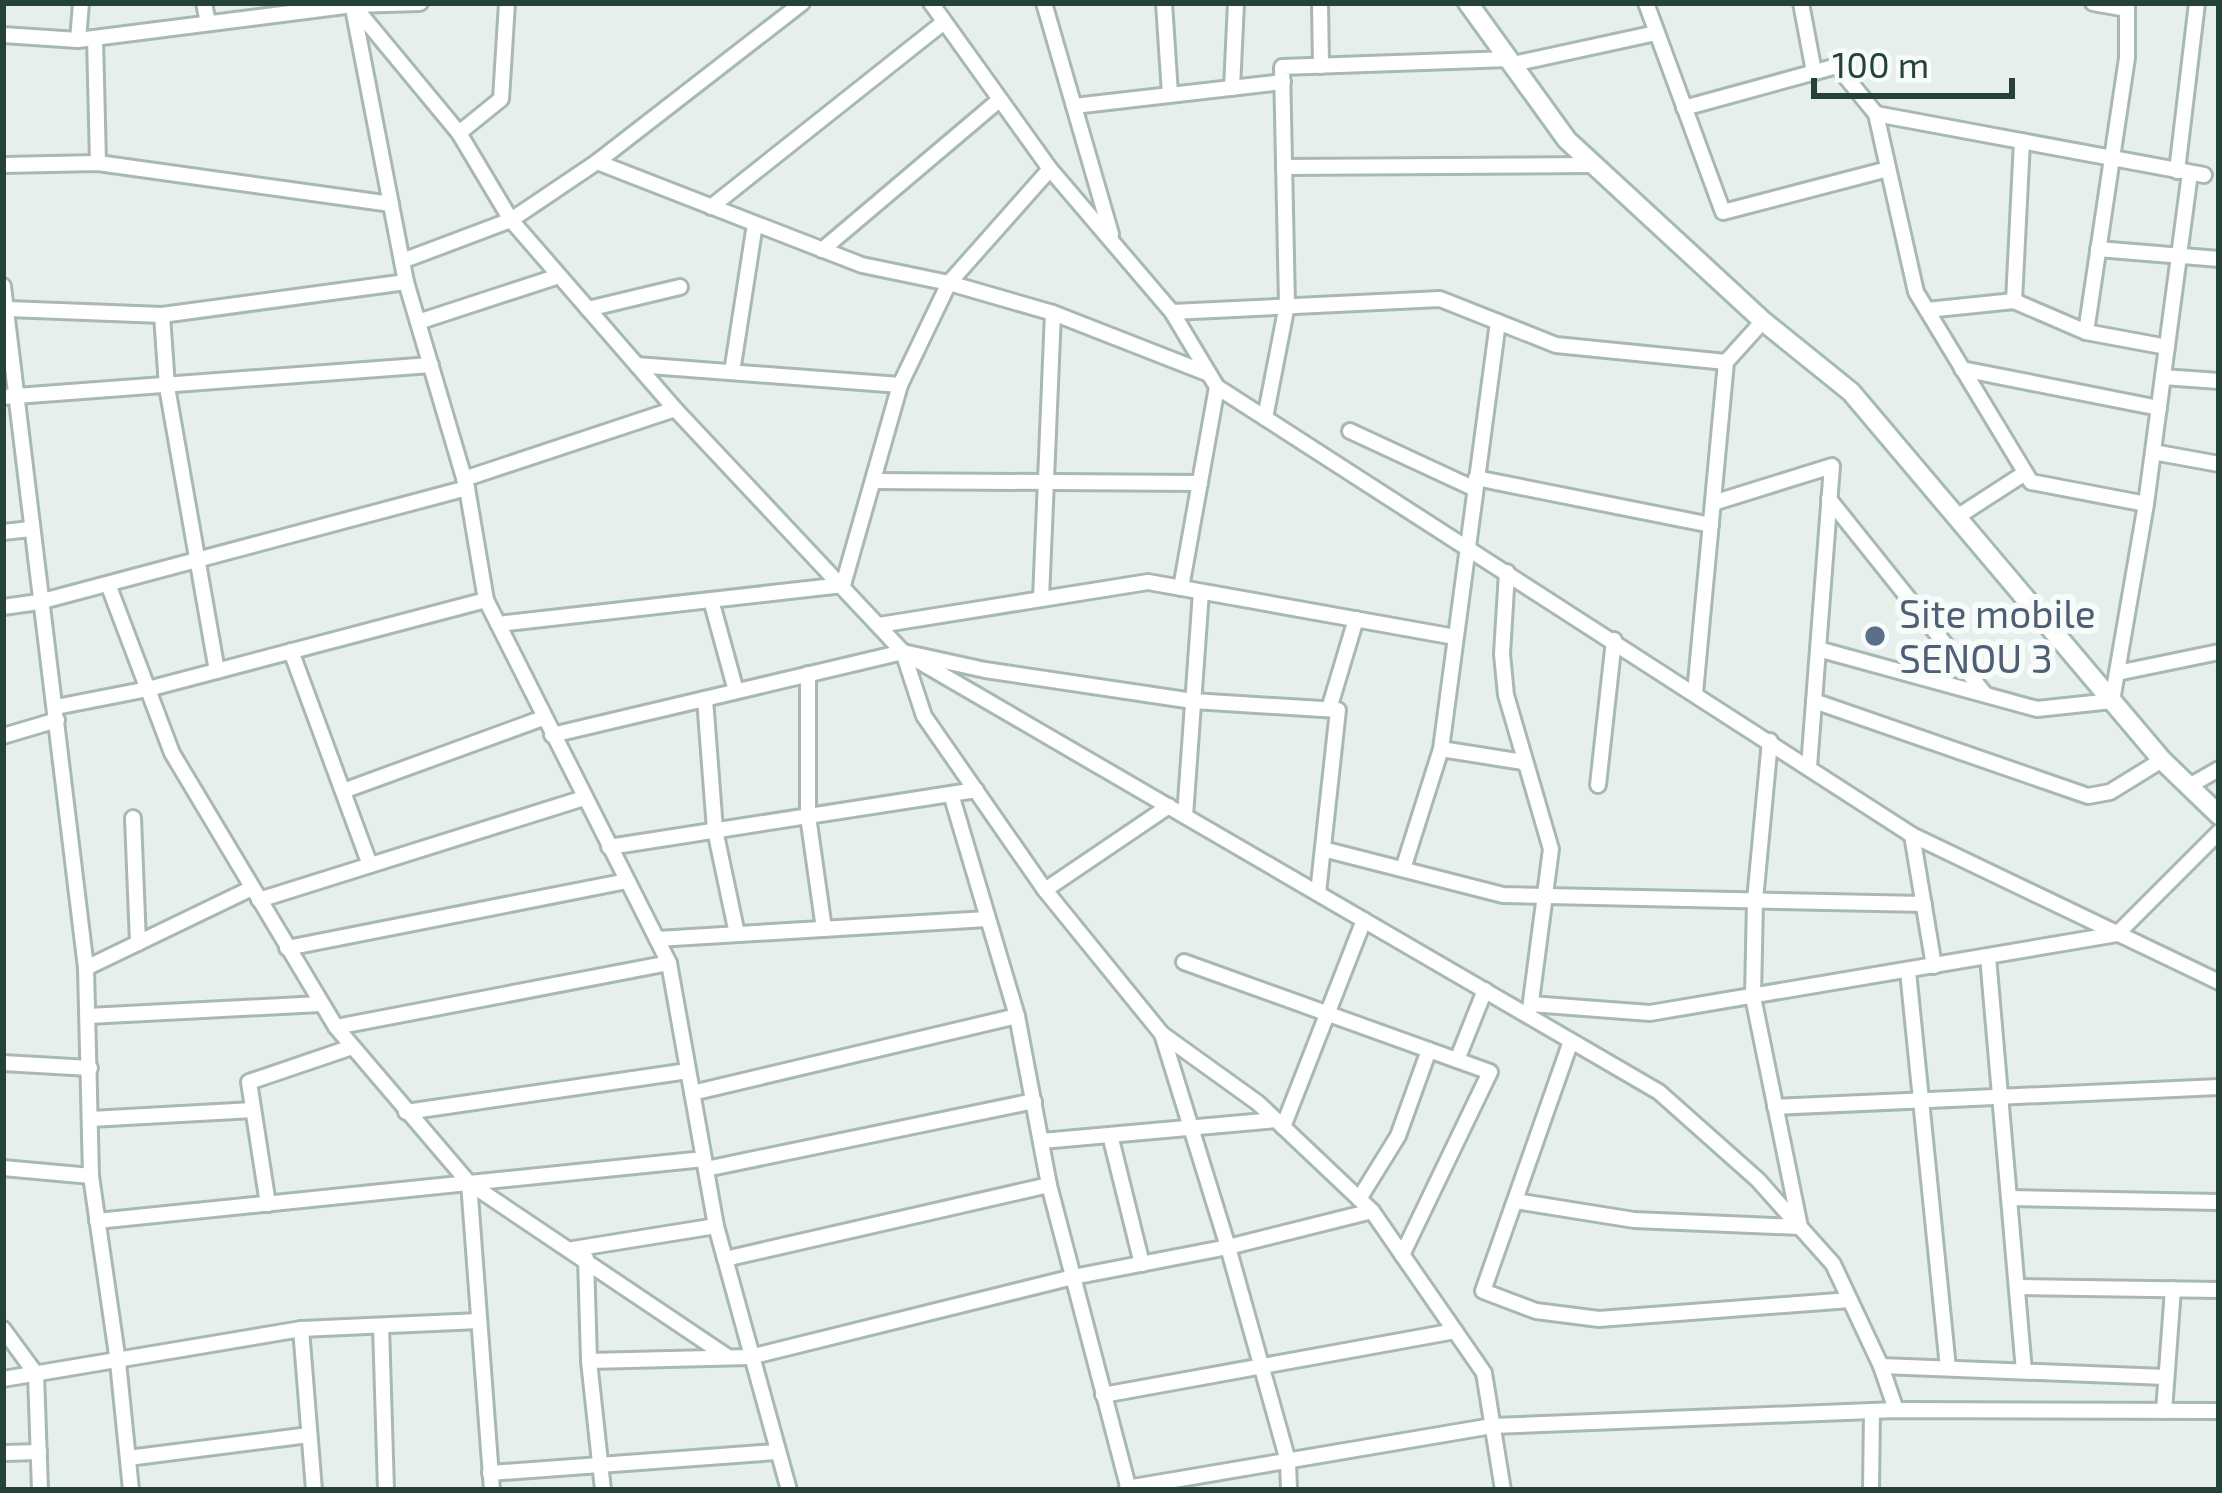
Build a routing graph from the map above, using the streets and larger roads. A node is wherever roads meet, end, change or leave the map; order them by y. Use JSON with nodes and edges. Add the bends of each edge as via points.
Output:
{"nodes":[{"id":1,"x":81,"y":3,"type":"edge"},
{"id":2,"x":204,"y":3,"type":"edge"},
{"id":3,"x":420,"y":3,"type":"edge"},
{"id":4,"x":507,"y":3,"type":"edge"},
{"id":5,"x":802,"y":3,"type":"edge"},
{"id":6,"x":931,"y":3,"type":"edge"},
{"id":7,"x":1044,"y":3,"type":"edge"},
{"id":8,"x":1164,"y":3,"type":"edge"},
{"id":9,"x":1237,"y":3,"type":"edge"},
{"id":10,"x":1320,"y":3,"type":"edge"},
{"id":11,"x":1468,"y":3,"type":"edge"},
{"id":12,"x":1646,"y":3,"type":"edge"},
{"id":13,"x":1814,"y":3,"type":"edge"},
{"id":14,"x":2092,"y":3,"type":"edge"},
{"id":15,"x":2197,"y":3,"type":"edge"},
{"id":16,"x":352,"y":4,"type":"edge"},
{"id":17,"x":1801,"y":4,"type":"edge"},
{"id":18,"x":2127,"y":6,"type":"edge"},
{"id":19,"x":944,"y":22,"type":"junction"},
{"id":20,"x":208,"y":23,"type":"junction"},
{"id":21,"x":1656,"y":33,"type":"junction"},
{"id":22,"x":3,"y":35,"type":"edge"},
{"id":23,"x":95,"y":38,"type":"junction"},
{"id":24,"x":78,"y":40,"type":"junction"},
{"id":25,"x":1511,"y":62,"type":"junction"},
{"id":26,"x":1321,"y":66,"type":"junction"},
{"id":27,"x":1814,"y":72,"type":"junction"},
{"id":28,"x":1282,"y":82,"type":"junction"},
{"id":29,"x":1232,"y":88,"type":"junction"},
{"id":30,"x":1170,"y":94,"type":"junction"},
{"id":31,"x":998,"y":101,"type":"junction"},
{"id":32,"x":1074,"y":106,"type":"junction"},
{"id":33,"x":1684,"y":108,"type":"junction"},
{"id":34,"x":1876,"y":114,"type":"junction"},
{"id":35,"x":459,"y":133,"type":"junction"},
{"id":36,"x":2022,"y":141,"type":"junction"},
{"id":37,"x":2112,"y":158,"type":"junction"},
{"id":38,"x":597,"y":162,"type":"junction"},
{"id":39,"x":98,"y":163,"type":"junction"},
{"id":40,"x":3,"y":165,"type":"edge"},
{"id":41,"x":1594,"y":165,"type":"junction"},
{"id":42,"x":1284,"y":167,"type":"junction"},
{"id":43,"x":1050,"y":169,"type":"junction"},
{"id":44,"x":1888,"y":169,"type":"junction"},
{"id":45,"x":2190,"y":173,"type":"junction"},
{"id":46,"x":391,"y":204,"type":"junction"},
{"id":47,"x":711,"y":207,"type":"junction"},
{"id":48,"x":511,"y":220,"type":"junction"},
{"id":49,"x":755,"y":224,"type":"junction"},
{"id":50,"x":1113,"y":243,"type":"junction"},
{"id":51,"x":2098,"y":249,"type":"junction"},
{"id":52,"x":822,"y":250,"type":"junction"},
{"id":53,"x":2179,"y":255,"type":"junction"},
{"id":54,"x":2219,"y":259,"type":"edge"},
{"id":55,"x":402,"y":261,"type":"junction"},
{"id":56,"x":559,"y":276,"type":"junction"},
{"id":57,"x":406,"y":282,"type":"junction"},
{"id":58,"x":949,"y":283,"type":"junction"},
{"id":59,"x":680,"y":287,"type":"dead end"},
{"id":60,"x":5,"y":299,"type":"edge"},
{"id":61,"x":2014,"y":301,"type":"junction"},
{"id":62,"x":1287,"y":305,"type":"junction"},
{"id":63,"x":588,"y":309,"type":"junction"},
{"id":64,"x":1927,"y":310,"type":"junction"},
{"id":65,"x":1172,"y":312,"type":"junction"},
{"id":66,"x":1053,"y":313,"type":"junction"},
{"id":67,"x":162,"y":316,"type":"junction"},
{"id":68,"x":1763,"y":321,"type":"junction"},
{"id":69,"x":418,"y":322,"type":"junction"},
{"id":70,"x":1498,"y":322,"type":"junction"},
{"id":71,"x":2086,"y":332,"type":"junction"},
{"id":72,"x":2167,"y":347,"type":"junction"},
{"id":73,"x":1726,"y":362,"type":"junction"},
{"id":74,"x":430,"y":365,"type":"junction"},
{"id":75,"x":637,"y":365,"type":"junction"},
{"id":76,"x":1963,"y":369,"type":"junction"},
{"id":77,"x":732,"y":373,"type":"junction"},
{"id":78,"x":2163,"y":377,"type":"junction"},
{"id":79,"x":1214,"y":380,"type":"junction"},
{"id":80,"x":2219,"y":381,"type":"edge"},
{"id":81,"x":900,"y":385,"type":"junction"},
{"id":82,"x":167,"y":387,"type":"junction"},
{"id":83,"x":10,"y":398,"type":"edge"},
{"id":84,"x":2158,"y":408,"type":"junction"},
{"id":85,"x":675,"y":409,"type":"junction"},
{"id":86,"x":1265,"y":418,"type":"junction"},
{"id":87,"x":1350,"y":430,"type":"dead end"},
{"id":88,"x":2153,"y":452,"type":"junction"},
{"id":89,"x":2219,"y":464,"type":"edge"},
{"id":90,"x":2025,"y":473,"type":"junction"},
{"id":91,"x":873,"y":481,"type":"junction"},
{"id":92,"x":1046,"y":482,"type":"junction"},
{"id":93,"x":1475,"y":483,"type":"junction"},
{"id":94,"x":466,"y":484,"type":"junction"},
{"id":95,"x":1200,"y":484,"type":"junction"},
{"id":96,"x":1829,"y":499,"type":"junction"},
{"id":97,"x":1713,"y":502,"type":"junction"},
{"id":98,"x":2146,"y":504,"type":"junction"},
{"id":99,"x":1957,"y":518,"type":"junction"},
{"id":100,"x":1711,"y":524,"type":"junction"},
{"id":101,"x":31,"y":529,"type":"junction"},
{"id":102,"x":3,"y":532,"type":"edge"},
{"id":103,"x":1466,"y":546,"type":"junction"},
{"id":104,"x":197,"y":560,"type":"junction"},
{"id":105,"x":1507,"y":572,"type":"junction"},
{"id":106,"x":108,"y":584,"type":"junction"},
{"id":107,"x":843,"y":586,"type":"junction"},
{"id":108,"x":1180,"y":588,"type":"junction"},
{"id":109,"x":1201,"y":592,"type":"junction"},
{"id":110,"x":1041,"y":599,"type":"junction"},
{"id":111,"x":487,"y":600,"type":"junction"},
{"id":112,"x":711,"y":600,"type":"junction"},
{"id":113,"x":39,"y":602,"type":"junction"},
{"id":114,"x":3,"y":607,"type":"edge"},
{"id":115,"x":1356,"y":619,"type":"junction"},
{"id":116,"x":497,"y":624,"type":"junction"},
{"id":117,"x":879,"y":625,"type":"junction"},
{"id":118,"x":1455,"y":637,"type":"junction"},
{"id":119,"x":1614,"y":640,"type":"junction"},
{"id":120,"x":1818,"y":649,"type":"junction"},
{"id":121,"x":291,"y":652,"type":"junction"},
{"id":122,"x":904,"y":652,"type":"junction"},
{"id":123,"x":2219,"y":652,"type":"edge"},
{"id":124,"x":218,"y":671,"type":"junction"},
{"id":125,"x":2117,"y":673,"type":"junction"},
{"id":126,"x":808,"y":674,"type":"junction"},
{"id":127,"x":148,"y":689,"type":"junction"},
{"id":128,"x":736,"y":691,"type":"junction"},
{"id":129,"x":1695,"y":693,"type":"junction"},
{"id":130,"x":1985,"y":694,"type":"junction"},
{"id":131,"x":705,"y":699,"type":"junction"},
{"id":132,"x":1193,"y":701,"type":"junction"},
{"id":133,"x":1814,"y":701,"type":"junction"},
{"id":134,"x":2112,"y":701,"type":"junction"},
{"id":135,"x":1329,"y":709,"type":"junction"},
{"id":136,"x":57,"y":714,"type":"junction"},
{"id":137,"x":543,"y":718,"type":"junction"},
{"id":138,"x":552,"y":735,"type":"junction"},
{"id":139,"x":3,"y":736,"type":"edge"},
{"id":140,"x":1770,"y":741,"type":"junction"},
{"id":141,"x":1442,"y":749,"type":"junction"},
{"id":142,"x":2162,"y":760,"type":"junction"},
{"id":143,"x":1523,"y":762,"type":"junction"},
{"id":144,"x":1809,"y":767,"type":"junction"},
{"id":145,"x":2219,"y":769,"type":"edge"},
{"id":146,"x":1598,"y":785,"type":"dead end"},
{"id":147,"x":2189,"y":787,"type":"junction"},
{"id":148,"x":976,"y":790,"type":"junction"},
{"id":149,"x":343,"y":791,"type":"junction"},
{"id":150,"x":951,"y":794,"type":"junction"},
{"id":151,"x":584,"y":798,"type":"junction"},
{"id":152,"x":1168,"y":806,"type":"junction"},
{"id":153,"x":2219,"y":815,"type":"edge"},
{"id":154,"x":808,"y":816,"type":"junction"},
{"id":155,"x":1185,"y":816,"type":"junction"},
{"id":156,"x":133,"y":818,"type":"dead end"},
{"id":157,"x":715,"y":830,"type":"junction"},
{"id":158,"x":2219,"y":832,"type":"edge"},
{"id":159,"x":1912,"y":835,"type":"junction"},
{"id":160,"x":609,"y":847,"type":"junction"},
{"id":161,"x":1323,"y":849,"type":"junction"},
{"id":162,"x":370,"y":865,"type":"junction"},
{"id":163,"x":1403,"y":869,"type":"junction"},
{"id":164,"x":627,"y":881,"type":"junction"},
{"id":165,"x":1045,"y":890,"type":"junction"},
{"id":166,"x":1318,"y":893,"type":"junction"},
{"id":167,"x":255,"y":894,"type":"junction"},
{"id":168,"x":1544,"y":896,"type":"junction"},
{"id":169,"x":1755,"y":900,"type":"junction"},
{"id":170,"x":1924,"y":904,"type":"junction"},
{"id":171,"x":986,"y":919,"type":"junction"},
{"id":172,"x":1364,"y":920,"type":"junction"},
{"id":173,"x":824,"y":929,"type":"junction"},
{"id":174,"x":737,"y":934,"type":"junction"},
{"id":175,"x":2117,"y":934,"type":"junction"},
{"id":176,"x":657,"y":939,"type":"junction"},
{"id":177,"x":138,"y":943,"type":"junction"},
{"id":178,"x":287,"y":948,"type":"junction"},
{"id":179,"x":1988,"y":957,"type":"junction"},
{"id":180,"x":1184,"y":962,"type":"dead end"},
{"id":181,"x":669,"y":963,"type":"junction"},
{"id":182,"x":1934,"y":966,"type":"junction"},
{"id":183,"x":86,"y":968,"type":"junction"},
{"id":184,"x":1908,"y":970,"type":"junction"},
{"id":185,"x":2219,"y":982,"type":"edge"},
{"id":186,"x":1485,"y":990,"type":"junction"},
{"id":187,"x":1753,"y":997,"type":"junction"},
{"id":188,"x":320,"y":1004,"type":"junction"},
{"id":189,"x":1530,"y":1010,"type":"junction"},
{"id":190,"x":1328,"y":1013,"type":"junction"},
{"id":191,"x":88,"y":1016,"type":"junction"},
{"id":192,"x":1017,"y":1016,"type":"junction"},
{"id":193,"x":336,"y":1027,"type":"junction"},
{"id":194,"x":1162,"y":1034,"type":"junction"},
{"id":195,"x":1571,"y":1041,"type":"junction"},
{"id":196,"x":352,"y":1047,"type":"junction"},
{"id":197,"x":1429,"y":1049,"type":"junction"},
{"id":198,"x":1457,"y":1060,"type":"junction"},
{"id":199,"x":3,"y":1063,"type":"edge"},
{"id":200,"x":90,"y":1068,"type":"junction"},
{"id":201,"x":688,"y":1071,"type":"junction"},
{"id":202,"x":2219,"y":1087,"type":"edge"},
{"id":203,"x":692,"y":1093,"type":"junction"},
{"id":204,"x":2001,"y":1097,"type":"junction"},
{"id":205,"x":1034,"y":1101,"type":"junction"},
{"id":206,"x":1921,"y":1101,"type":"junction"},
{"id":207,"x":1775,"y":1107,"type":"junction"},
{"id":208,"x":254,"y":1110,"type":"junction"},
{"id":209,"x":406,"y":1112,"type":"junction"},
{"id":210,"x":91,"y":1119,"type":"junction"},
{"id":211,"x":1280,"y":1124,"type":"junction"},
{"id":212,"x":1190,"y":1128,"type":"junction"},
{"id":213,"x":1110,"y":1135,"type":"junction"},
{"id":214,"x":1042,"y":1141,"type":"junction"},
{"id":215,"x":705,"y":1164,"type":"junction"},
{"id":216,"x":3,"y":1168,"type":"edge"},
{"id":217,"x":91,"y":1177,"type":"junction"},
{"id":218,"x":470,"y":1183,"type":"junction"},
{"id":219,"x":1049,"y":1185,"type":"junction"},
{"id":220,"x":2010,"y":1198,"type":"junction"},
{"id":221,"x":1359,"y":1199,"type":"junction"},
{"id":222,"x":1514,"y":1201,"type":"junction"},
{"id":223,"x":2219,"y":1202,"type":"edge"},
{"id":224,"x":268,"y":1204,"type":"junction"},
{"id":225,"x":1372,"y":1211,"type":"junction"},
{"id":226,"x":98,"y":1221,"type":"junction"},
{"id":227,"x":716,"y":1226,"type":"junction"},
{"id":228,"x":1800,"y":1227,"type":"junction"},
{"id":229,"x":1228,"y":1247,"type":"junction"},
{"id":230,"x":579,"y":1254,"type":"junction"},
{"id":231,"x":1402,"y":1255,"type":"junction"},
{"id":232,"x":725,"y":1259,"type":"junction"},
{"id":233,"x":1142,"y":1264,"type":"junction"},
{"id":234,"x":1073,"y":1277,"type":"junction"},
{"id":235,"x":2018,"y":1287,"type":"junction"},
{"id":236,"x":2173,"y":1289,"type":"junction"},
{"id":237,"x":2219,"y":1290,"type":"edge"},
{"id":238,"x":1850,"y":1300,"type":"junction"},
{"id":239,"x":479,"y":1321,"type":"junction"},
{"id":240,"x":381,"y":1326,"type":"junction"},
{"id":241,"x":3,"y":1329,"type":"edge"},
{"id":242,"x":301,"y":1329,"type":"junction"},
{"id":243,"x":1455,"y":1331,"type":"junction"},
{"id":244,"x":728,"y":1357,"type":"junction"},
{"id":245,"x":750,"y":1357,"type":"junction"},
{"id":246,"x":589,"y":1360,"type":"junction"},
{"id":247,"x":118,"y":1362,"type":"junction"},
{"id":248,"x":1262,"y":1366,"type":"junction"},
{"id":249,"x":1880,"y":1366,"type":"junction"},
{"id":250,"x":1948,"y":1368,"type":"junction"},
{"id":251,"x":2024,"y":1371,"type":"junction"},
{"id":252,"x":37,"y":1374,"type":"junction"},
{"id":253,"x":2166,"y":1376,"type":"junction"},
{"id":254,"x":3,"y":1379,"type":"edge"},
{"id":255,"x":1102,"y":1395,"type":"junction"},
{"id":256,"x":1896,"y":1410,"type":"junction"},
{"id":257,"x":1872,"y":1411,"type":"junction"},
{"id":258,"x":2164,"y":1411,"type":"junction"},
{"id":259,"x":2219,"y":1411,"type":"edge"},
{"id":260,"x":1492,"y":1426,"type":"junction"},
{"id":261,"x":309,"y":1436,"type":"junction"},
{"id":262,"x":39,"y":1452,"type":"junction"},
{"id":263,"x":776,"y":1452,"type":"junction"},
{"id":264,"x":3,"y":1453,"type":"edge"},
{"id":265,"x":128,"y":1458,"type":"junction"},
{"id":266,"x":1288,"y":1461,"type":"junction"},
{"id":267,"x":601,"y":1466,"type":"junction"},
{"id":268,"x":491,"y":1482,"type":"edge"},
{"id":269,"x":1128,"y":1489,"type":"edge"},
{"id":270,"x":40,"y":1490,"type":"edge"},
{"id":271,"x":131,"y":1490,"type":"edge"},
{"id":272,"x":314,"y":1490,"type":"edge"},
{"id":273,"x":386,"y":1490,"type":"edge"},
{"id":274,"x":603,"y":1490,"type":"edge"},
{"id":275,"x":789,"y":1490,"type":"edge"},
{"id":276,"x":1289,"y":1490,"type":"edge"},
{"id":277,"x":1503,"y":1490,"type":"edge"},
{"id":278,"x":1871,"y":1490,"type":"edge"}],
"edges":[{"from":1,"to":24,"type":"street"},
{"from":2,"to":20,"type":"street"},
{"from":3,"to":16,"type":"street"},
{"from":4,"to":35,"type":"street","via":[[501,99]]},
{"from":5,"to":38,"type":"street"},
{"from":6,"to":19,"type":"street"},
{"from":7,"to":32,"type":"street"},
{"from":8,"to":30,"type":"street"},
{"from":9,"to":29,"type":"street"},
{"from":10,"to":26,"type":"street"},
{"from":11,"to":25,"type":"street"},
{"from":12,"to":21,"type":"street"},
{"from":13,"to":17,"type":"street"},
{"from":14,"to":18,"type":"street"},
{"from":15,"to":45,"type":"street"},
{"from":16,"to":20,"type":"street"},
{"from":16,"to":35,"type":"street"},
{"from":16,"to":46,"type":"street"},
{"from":17,"to":27,"type":"street"},
{"from":18,"to":37,"type":"street"},
{"from":19,"to":31,"type":"street"},
{"from":19,"to":47,"type":"street"},
{"from":20,"to":23,"type":"street"},
{"from":21,"to":25,"type":"street"},
{"from":21,"to":33,"type":"street"},
{"from":22,"to":24,"type":"street"},
{"from":23,"to":24,"type":"street"},
{"from":23,"to":39,"type":"street"},
{"from":25,"to":26,"type":"street"},
{"from":25,"to":41,"type":"street"},
{"from":26,"to":28,"type":"street","via":[[1282,67]]},
{"from":27,"to":33,"type":"street"},
{"from":27,"to":34,"type":"street","via":[[1837,66]]},
{"from":28,"to":29,"type":"street"},
{"from":28,"to":42,"type":"street"},
{"from":29,"to":30,"type":"street"},
{"from":30,"to":32,"type":"street"},
{"from":31,"to":43,"type":"street"},
{"from":31,"to":52,"type":"street"},
{"from":32,"to":50,"type":"street"},
{"from":33,"to":44,"type":"street","via":[[1723,212]]},
{"from":34,"to":36,"type":"street"},
{"from":34,"to":44,"type":"street"},
{"from":35,"to":48,"type":"street"},
{"from":36,"to":37,"type":"street"},
{"from":36,"to":61,"type":"street"},
{"from":37,"to":45,"type":"street"},
{"from":37,"to":51,"type":"street"},
{"from":38,"to":47,"type":"street"},
{"from":38,"to":48,"type":"street"},
{"from":39,"to":40,"type":"street"},
{"from":39,"to":46,"type":"street"},
{"from":41,"to":42,"type":"street"},
{"from":41,"to":68,"type":"street"},
{"from":42,"to":62,"type":"street"},
{"from":43,"to":50,"type":"street"},
{"from":43,"to":58,"type":"street"},
{"from":44,"to":64,"type":"street"},
{"from":45,"to":53,"type":"street"},
{"from":46,"to":55,"type":"street"},
{"from":47,"to":49,"type":"street"},
{"from":48,"to":55,"type":"street"},
{"from":48,"to":56,"type":"street"},
{"from":49,"to":52,"type":"street"},
{"from":49,"to":77,"type":"street"},
{"from":50,"to":65,"type":"street"},
{"from":51,"to":53,"type":"street"},
{"from":51,"to":71,"type":"street"},
{"from":52,"to":58,"type":"street"},
{"from":53,"to":54,"type":"street"},
{"from":53,"to":72,"type":"street"},
{"from":55,"to":57,"type":"street"},
{"from":56,"to":63,"type":"street"},
{"from":56,"to":69,"type":"street"},
{"from":57,"to":67,"type":"street"},
{"from":57,"to":69,"type":"street"},
{"from":58,"to":66,"type":"street"},
{"from":58,"to":81,"type":"street"},
{"from":59,"to":63,"type":"street"},
{"from":60,"to":67,"type":"street"},
{"from":60,"to":83,"type":"street"},
{"from":61,"to":64,"type":"street"},
{"from":61,"to":71,"type":"street"},
{"from":62,"to":65,"type":"street"},
{"from":62,"to":70,"type":"street","via":[[1439,299]]},
{"from":62,"to":86,"type":"street"},
{"from":63,"to":75,"type":"street"},
{"from":64,"to":76,"type":"street"},
{"from":65,"to":79,"type":"street"},
{"from":66,"to":79,"type":"street"},
{"from":66,"to":92,"type":"street"},
{"from":67,"to":82,"type":"street"},
{"from":68,"to":73,"type":"street"},
{"from":68,"to":99,"type":"street","via":[[1851,392]]},
{"from":69,"to":74,"type":"street"},
{"from":70,"to":73,"type":"street","via":[[1556,344]]},
{"from":70,"to":93,"type":"street"},
{"from":71,"to":72,"type":"street"},
{"from":72,"to":78,"type":"street"},
{"from":73,"to":97,"type":"street"},
{"from":74,"to":82,"type":"street"},
{"from":74,"to":94,"type":"street"},
{"from":75,"to":77,"type":"street"},
{"from":75,"to":85,"type":"street"},
{"from":76,"to":84,"type":"street"},
{"from":76,"to":90,"type":"street"},
{"from":77,"to":81,"type":"street"},
{"from":78,"to":80,"type":"street"},
{"from":78,"to":84,"type":"street"},
{"from":79,"to":86,"type":"street"},
{"from":79,"to":95,"type":"street"},
{"from":81,"to":91,"type":"street"},
{"from":82,"to":83,"type":"street"},
{"from":82,"to":104,"type":"street"},
{"from":83,"to":101,"type":"street"},
{"from":84,"to":88,"type":"street"},
{"from":85,"to":94,"type":"street"},
{"from":85,"to":107,"type":"street"},
{"from":86,"to":103,"type":"street"},
{"from":87,"to":93,"type":"street"},
{"from":88,"to":89,"type":"street"},
{"from":88,"to":98,"type":"street"},
{"from":90,"to":98,"type":"street","via":[[2031,482]]},
{"from":90,"to":99,"type":"street"},
{"from":91,"to":92,"type":"street"},
{"from":91,"to":107,"type":"street"},
{"from":92,"to":95,"type":"street"},
{"from":92,"to":110,"type":"street"},
{"from":93,"to":100,"type":"street"},
{"from":93,"to":103,"type":"street"},
{"from":94,"to":104,"type":"street"},
{"from":94,"to":111,"type":"street"},
{"from":95,"to":108,"type":"street"},
{"from":96,"to":97,"type":"street","via":[[1832,466]]},
{"from":96,"to":120,"type":"street"},
{"from":96,"to":130,"type":"street"},
{"from":97,"to":100,"type":"street"},
{"from":98,"to":125,"type":"street"},
{"from":99,"to":134,"type":"street"},
{"from":100,"to":129,"type":"street"},
{"from":101,"to":102,"type":"street"},
{"from":101,"to":113,"type":"street"},
{"from":103,"to":105,"type":"street"},
{"from":103,"to":118,"type":"street"},
{"from":104,"to":106,"type":"street"},
{"from":104,"to":124,"type":"street"},
{"from":105,"to":119,"type":"street"},
{"from":105,"to":143,"type":"street","via":[[1502,654]]},
{"from":106,"to":113,"type":"street"},
{"from":106,"to":127,"type":"street"},
{"from":107,"to":112,"type":"street"},
{"from":107,"to":117,"type":"street"},
{"from":108,"to":109,"type":"street"},
{"from":108,"to":110,"type":"street","via":[[1148,582]]},
{"from":109,"to":115,"type":"street"},
{"from":109,"to":132,"type":"street"},
{"from":110,"to":117,"type":"street"},
{"from":111,"to":116,"type":"street"},
{"from":111,"to":121,"type":"street"},
{"from":112,"to":116,"type":"street"},
{"from":112,"to":128,"type":"street"},
{"from":113,"to":114,"type":"street"},
{"from":113,"to":136,"type":"street"},
{"from":115,"to":118,"type":"street"},
{"from":115,"to":135,"type":"street"},
{"from":116,"to":137,"type":"street"},
{"from":117,"to":122,"type":"street"},
{"from":118,"to":141,"type":"street"},
{"from":119,"to":129,"type":"street"},
{"from":119,"to":146,"type":"street"},
{"from":120,"to":130,"type":"street"},
{"from":120,"to":133,"type":"street"},
{"from":121,"to":124,"type":"street"},
{"from":121,"to":149,"type":"street"},
{"from":122,"to":126,"type":"street"},
{"from":122,"to":132,"type":"street"},
{"from":122,"to":148,"type":"street","via":[[924,716]]},
{"from":122,"to":152,"type":"street"},
{"from":123,"to":125,"type":"street"},
{"from":124,"to":127,"type":"street"},
{"from":125,"to":134,"type":"street"},
{"from":126,"to":128,"type":"street"},
{"from":126,"to":154,"type":"street"},
{"from":127,"to":136,"type":"street"},
{"from":127,"to":167,"type":"street","via":[[172,753]]},
{"from":128,"to":131,"type":"street"},
{"from":129,"to":140,"type":"street"},
{"from":130,"to":134,"type":"street","via":[[2037,709]]},
{"from":131,"to":138,"type":"street"},
{"from":131,"to":157,"type":"street"},
{"from":132,"to":135,"type":"street"},
{"from":132,"to":155,"type":"street"},
{"from":133,"to":142,"type":"street","via":[[2087,796],[2110,792]]},
{"from":133,"to":144,"type":"street"},
{"from":134,"to":142,"type":"street"},
{"from":135,"to":161,"type":"street","via":[[1338,710]]},
{"from":136,"to":139,"type":"street"},
{"from":136,"to":183,"type":"street"},
{"from":137,"to":138,"type":"street"},
{"from":137,"to":149,"type":"street"},
{"from":138,"to":151,"type":"street"},
{"from":140,"to":144,"type":"street"},
{"from":140,"to":169,"type":"street"},
{"from":141,"to":143,"type":"street"},
{"from":141,"to":163,"type":"street"},
{"from":142,"to":147,"type":"street"},
{"from":143,"to":168,"type":"street","via":[[1551,848]]},
{"from":144,"to":159,"type":"street"},
{"from":145,"to":147,"type":"street"},
{"from":147,"to":153,"type":"street"},
{"from":148,"to":150,"type":"street"},
{"from":148,"to":165,"type":"street"},
{"from":149,"to":162,"type":"street"},
{"from":150,"to":154,"type":"street"},
{"from":150,"to":171,"type":"street"},
{"from":151,"to":160,"type":"street"},
{"from":151,"to":162,"type":"street"},
{"from":152,"to":155,"type":"street"},
{"from":152,"to":165,"type":"street"},
{"from":154,"to":157,"type":"street"},
{"from":154,"to":173,"type":"street"},
{"from":155,"to":166,"type":"street"},
{"from":156,"to":177,"type":"street"},
{"from":157,"to":160,"type":"street"},
{"from":157,"to":174,"type":"street"},
{"from":158,"to":175,"type":"street"},
{"from":159,"to":170,"type":"street"},
{"from":159,"to":175,"type":"street"},
{"from":160,"to":164,"type":"street"},
{"from":161,"to":163,"type":"street"},
{"from":161,"to":166,"type":"street"},
{"from":162,"to":167,"type":"street"},
{"from":163,"to":168,"type":"street","via":[[1503,895]]},
{"from":164,"to":176,"type":"street"},
{"from":164,"to":178,"type":"street"},
{"from":165,"to":194,"type":"street"},
{"from":166,"to":172,"type":"street"},
{"from":167,"to":177,"type":"street"},
{"from":167,"to":178,"type":"street"},
{"from":168,"to":169,"type":"street"},
{"from":168,"to":189,"type":"street"},
{"from":169,"to":170,"type":"street"},
{"from":169,"to":187,"type":"street"},
{"from":170,"to":182,"type":"street"},
{"from":171,"to":173,"type":"street"},
{"from":171,"to":192,"type":"street"},
{"from":172,"to":186,"type":"street"},
{"from":172,"to":190,"type":"street"},
{"from":173,"to":174,"type":"street"},
{"from":174,"to":176,"type":"street"},
{"from":175,"to":179,"type":"street"},
{"from":175,"to":185,"type":"street"},
{"from":176,"to":181,"type":"street"},
{"from":177,"to":183,"type":"street"},
{"from":178,"to":188,"type":"street"},
{"from":179,"to":182,"type":"street"},
{"from":179,"to":204,"type":"street"},
{"from":180,"to":190,"type":"street"},
{"from":181,"to":193,"type":"street"},
{"from":181,"to":201,"type":"street"},
{"from":182,"to":184,"type":"street"},
{"from":183,"to":191,"type":"street"},
{"from":184,"to":187,"type":"street"},
{"from":184,"to":206,"type":"street"},
{"from":186,"to":189,"type":"street"},
{"from":186,"to":198,"type":"street"},
{"from":187,"to":189,"type":"street","via":[[1650,1013]]},
{"from":187,"to":207,"type":"street"},
{"from":188,"to":191,"type":"street"},
{"from":188,"to":193,"type":"street"},
{"from":189,"to":195,"type":"street"},
{"from":190,"to":197,"type":"street"},
{"from":190,"to":211,"type":"street"},
{"from":191,"to":200,"type":"street"},
{"from":192,"to":203,"type":"street"},
{"from":192,"to":205,"type":"street"},
{"from":193,"to":196,"type":"street"},
{"from":194,"to":211,"type":"street"},
{"from":194,"to":212,"type":"street"},
{"from":195,"to":222,"type":"street"},
{"from":195,"to":228,"type":"street","via":[[1660,1092]]},
{"from":196,"to":208,"type":"street","via":[[249,1082]]},
{"from":196,"to":209,"type":"street"},
{"from":197,"to":198,"type":"street"},
{"from":197,"to":221,"type":"street","via":[[1398,1136]]},
{"from":198,"to":231,"type":"street","via":[[1490,1072]]},
{"from":199,"to":200,"type":"street"},
{"from":200,"to":210,"type":"street"},
{"from":201,"to":203,"type":"street"},
{"from":201,"to":209,"type":"street"},
{"from":202,"to":204,"type":"street"},
{"from":203,"to":215,"type":"street"},
{"from":204,"to":206,"type":"street"},
{"from":204,"to":220,"type":"street"},
{"from":205,"to":214,"type":"street"},
{"from":205,"to":215,"type":"street"},
{"from":206,"to":207,"type":"street"},
{"from":206,"to":250,"type":"street"},
{"from":207,"to":228,"type":"street"},
{"from":208,"to":210,"type":"street"},
{"from":208,"to":224,"type":"street"},
{"from":209,"to":218,"type":"street"},
{"from":210,"to":217,"type":"street"},
{"from":211,"to":212,"type":"street"},
{"from":211,"to":221,"type":"street"},
{"from":212,"to":213,"type":"street"},
{"from":212,"to":229,"type":"street"},
{"from":213,"to":214,"type":"street"},
{"from":213,"to":233,"type":"street"},
{"from":214,"to":219,"type":"street"},
{"from":215,"to":218,"type":"street"},
{"from":215,"to":227,"type":"street"},
{"from":216,"to":217,"type":"street"},
{"from":217,"to":226,"type":"street"},
{"from":218,"to":224,"type":"street"},
{"from":218,"to":230,"type":"street"},
{"from":218,"to":239,"type":"street"},
{"from":219,"to":232,"type":"street"},
{"from":219,"to":234,"type":"street"},
{"from":220,"to":223,"type":"street"},
{"from":220,"to":235,"type":"street"},
{"from":221,"to":225,"type":"street"},
{"from":222,"to":228,"type":"street","via":[[1634,1220]]},
{"from":222,"to":238,"type":"street","via":[[1483,1291],[1536,1310],[1599,1319]]},
{"from":224,"to":226,"type":"street"},
{"from":225,"to":229,"type":"street"},
{"from":225,"to":231,"type":"street"},
{"from":226,"to":247,"type":"street"},
{"from":227,"to":230,"type":"street"},
{"from":227,"to":232,"type":"street"},
{"from":228,"to":238,"type":"street","via":[[1833,1264]]},
{"from":229,"to":233,"type":"street"},
{"from":229,"to":248,"type":"street"},
{"from":230,"to":244,"type":"street"},
{"from":230,"to":246,"type":"street"},
{"from":231,"to":243,"type":"street"},
{"from":232,"to":245,"type":"street"},
{"from":233,"to":234,"type":"street"},
{"from":234,"to":245,"type":"street"},
{"from":234,"to":255,"type":"street"},
{"from":235,"to":236,"type":"street"},
{"from":235,"to":251,"type":"street"},
{"from":236,"to":237,"type":"street"},
{"from":236,"to":253,"type":"street"},
{"from":238,"to":249,"type":"street"},
{"from":239,"to":240,"type":"street"},
{"from":239,"to":268,"type":"street"},
{"from":240,"to":242,"type":"street"},
{"from":240,"to":273,"type":"street"},
{"from":241,"to":252,"type":"street"},
{"from":242,"to":247,"type":"street"},
{"from":242,"to":261,"type":"street"},
{"from":243,"to":248,"type":"street"},
{"from":243,"to":260,"type":"street","via":[[1484,1373]]},
{"from":244,"to":245,"type":"street"},
{"from":244,"to":246,"type":"street"},
{"from":245,"to":263,"type":"street"},
{"from":246,"to":267,"type":"street"},
{"from":247,"to":252,"type":"street"},
{"from":247,"to":265,"type":"street"},
{"from":248,"to":255,"type":"street"},
{"from":248,"to":266,"type":"street"},
{"from":249,"to":250,"type":"street"},
{"from":249,"to":256,"type":"street"},
{"from":250,"to":251,"type":"street"},
{"from":251,"to":253,"type":"street"},
{"from":252,"to":254,"type":"street"},
{"from":252,"to":262,"type":"street"},
{"from":253,"to":258,"type":"street"},
{"from":255,"to":269,"type":"street"},
{"from":256,"to":257,"type":"street"},
{"from":256,"to":258,"type":"street"},
{"from":257,"to":260,"type":"street"},
{"from":257,"to":278,"type":"street"},
{"from":258,"to":259,"type":"street"},
{"from":260,"to":266,"type":"street"},
{"from":260,"to":277,"type":"street"},
{"from":261,"to":265,"type":"street"},
{"from":261,"to":272,"type":"street"},
{"from":262,"to":264,"type":"street"},
{"from":262,"to":270,"type":"street"},
{"from":263,"to":267,"type":"street"},
{"from":263,"to":275,"type":"street"},
{"from":265,"to":271,"type":"street"},
{"from":266,"to":269,"type":"street"},
{"from":266,"to":276,"type":"street"},
{"from":267,"to":268,"type":"street"},
{"from":267,"to":274,"type":"street"}]}
